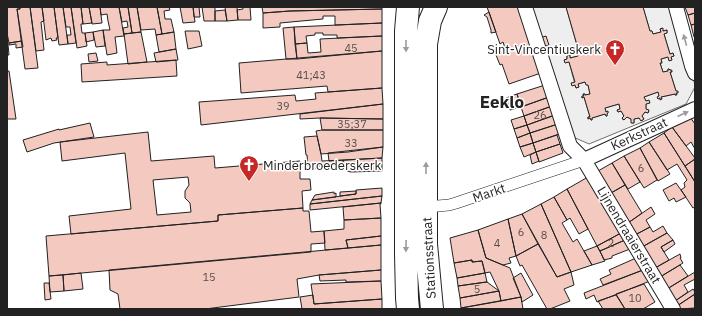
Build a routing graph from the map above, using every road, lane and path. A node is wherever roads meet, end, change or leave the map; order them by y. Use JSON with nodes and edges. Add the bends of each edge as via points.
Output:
{"nodes":[{"id":1,"x":408,"y":7,"type":"edge"},
{"id":2,"x":436,"y":7,"type":"edge"},
{"id":3,"x":525,"y":7,"type":"edge"},
{"id":4,"x":676,"y":7,"type":"edge"},
{"id":5,"x":695,"y":73,"type":"edge"},
{"id":6,"x":695,"y":109,"type":"edge"},
{"id":7,"x":584,"y":160,"type":"junction"},
{"id":8,"x":416,"y":207,"type":"junction"},
{"id":9,"x":408,"y":309,"type":"edge"},
{"id":10,"x":432,"y":309,"type":"edge"},
{"id":11,"x":673,"y":309,"type":"edge"}],
"edges":[{"from":1,"to":8,"type":"main road","one_way":true,"via":[[406,30]]},
{"from":8,"to":2,"type":"main road","one_way":true,"via":[[426,44],[430,21]]},
{"from":3,"to":7,"type":"street","via":[[570,146]]},
{"from":5,"to":4,"type":"street","one_way":true},
{"from":7,"to":6,"type":"street","name":"Kerkstraat","one_way":true},
{"from":7,"to":8,"type":"street","name":"Markt","via":[[450,205]]},
{"from":7,"to":11,"type":"street","name":"Lijnendraaierstraat"},
{"from":8,"to":9,"type":"main road","one_way":true,"via":[[406,254]]},
{"from":8,"to":10,"type":"main road","name":"Stationsstraat","via":[[426,244]]}]}
